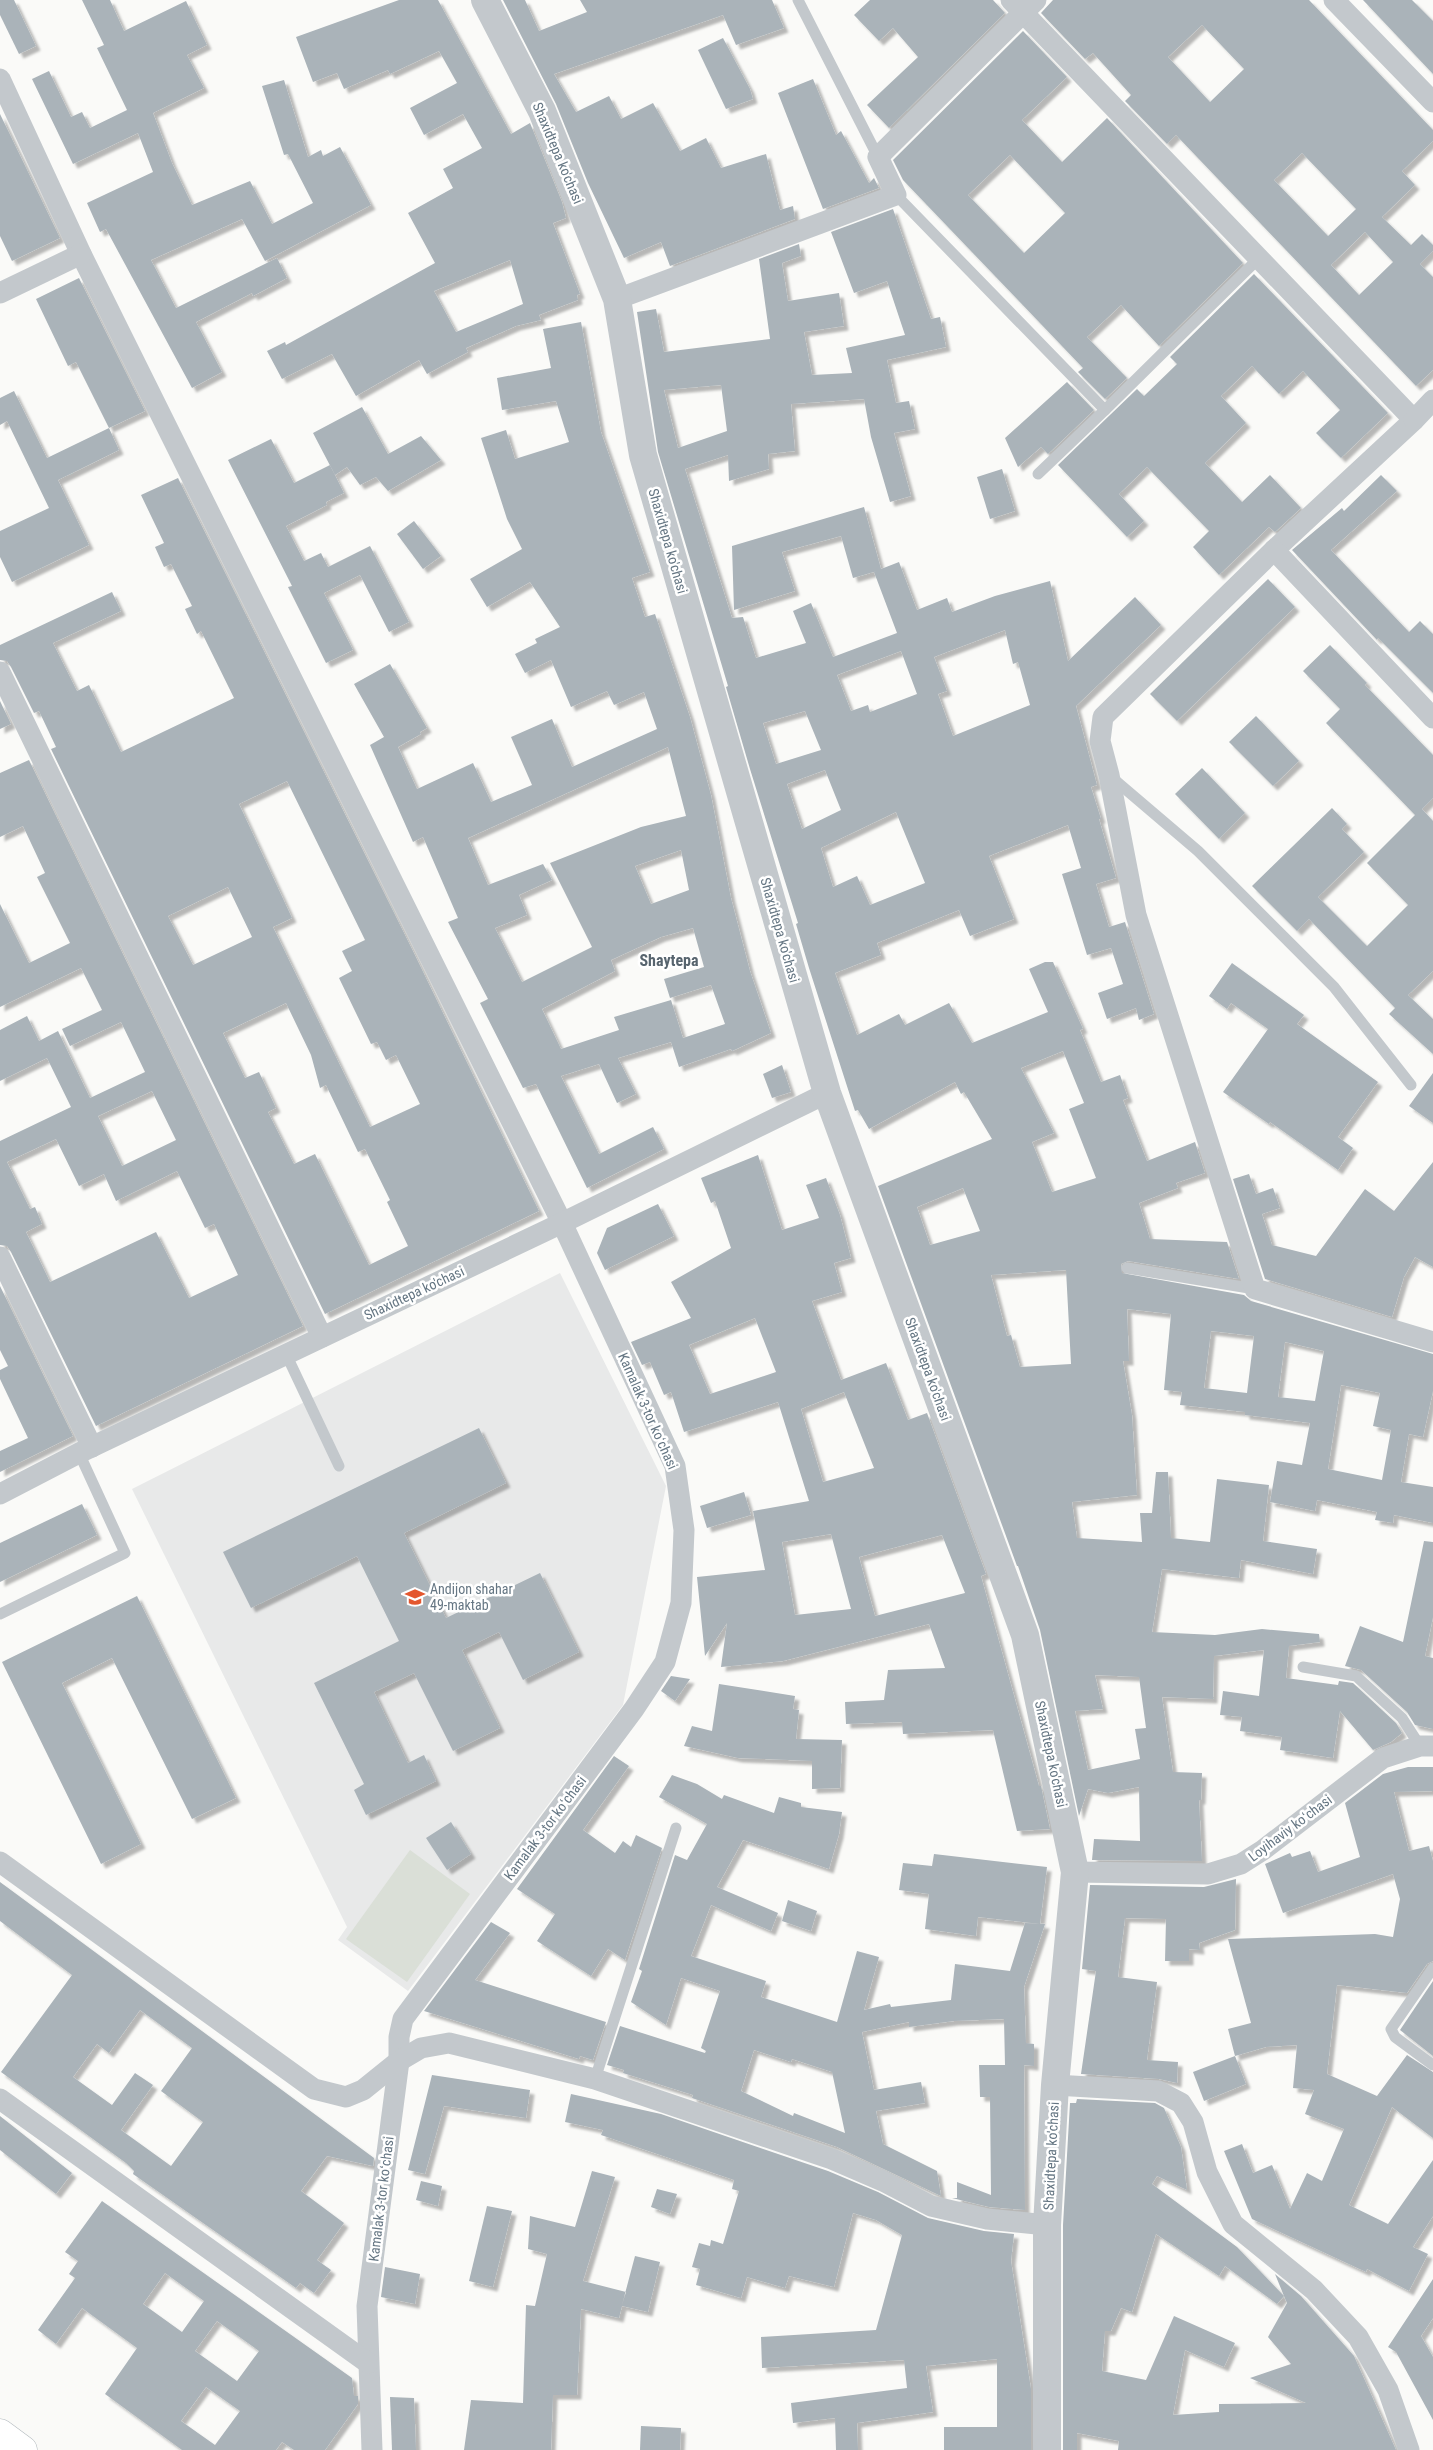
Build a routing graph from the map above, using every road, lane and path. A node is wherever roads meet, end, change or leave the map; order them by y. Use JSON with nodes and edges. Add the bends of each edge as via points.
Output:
{"nodes":[{"id":1,"x":485,"y":0,"type":"edge"},
{"id":2,"x":798,"y":0,"type":"edge"},
{"id":3,"x":1334,"y":0,"type":"edge"},
{"id":4,"x":1023,"y":4,"type":"edge"},
{"id":5,"x":0,"y":78,"type":"edge"},
{"id":6,"x":1433,"y":102,"type":"edge"},
{"id":7,"x":878,"y":157,"type":"junction"},
{"id":8,"x":896,"y":195,"type":"junction"},
{"id":9,"x":81,"y":254,"type":"junction"},
{"id":10,"x":1258,"y":259,"type":"junction"},
{"id":11,"x":0,"y":293,"type":"edge"},
{"id":12,"x":617,"y":298,"type":"junction"},
{"id":13,"x":1433,"y":400,"type":"edge"},
{"id":14,"x":1105,"y":410,"type":"junction"},
{"id":15,"x":1414,"y":420,"type":"junction"},
{"id":16,"x":1038,"y":474,"type":"dead end"},
{"id":17,"x":1274,"y":550,"type":"junction"},
{"id":18,"x":0,"y":672,"type":"edge"},
{"id":19,"x":1433,"y":718,"type":"edge"},
{"id":20,"x":1109,"y":774,"type":"junction"},
{"id":21,"x":1411,"y":1086,"type":"dead end"},
{"id":22,"x":827,"y":1093,"type":"junction"},
{"id":23,"x":562,"y":1223,"type":"junction"},
{"id":24,"x":0,"y":1257,"type":"edge"},
{"id":25,"x":1127,"y":1268,"type":"dead end"},
{"id":26,"x":1255,"y":1289,"type":"junction"},
{"id":27,"x":322,"y":1337,"type":"junction"},
{"id":28,"x":1433,"y":1342,"type":"edge"},
{"id":29,"x":286,"y":1354,"type":"junction"},
{"id":30,"x":86,"y":1450,"type":"junction"},
{"id":31,"x":339,"y":1466,"type":"dead end"},
{"id":32,"x":0,"y":1494,"type":"edge"},
{"id":33,"x":0,"y":1614,"type":"edge"},
{"id":34,"x":1303,"y":1667,"type":"dead end"},
{"id":35,"x":1426,"y":1746,"type":"edge"},
{"id":36,"x":676,"y":1828,"type":"dead end"},
{"id":37,"x":0,"y":1862,"type":"edge"},
{"id":38,"x":1075,"y":1872,"type":"junction"},
{"id":39,"x":1433,"y":1968,"type":"edge"},
{"id":40,"x":399,"y":2062,"type":"junction"},
{"id":41,"x":1433,"y":2064,"type":"edge"},
{"id":42,"x":595,"y":2079,"type":"junction"},
{"id":43,"x":1055,"y":2085,"type":"junction"},
{"id":44,"x":0,"y":2098,"type":"edge"},
{"id":45,"x":1047,"y":2225,"type":"junction"},
{"id":46,"x":368,"y":2363,"type":"junction"},
{"id":47,"x":0,"y":2433,"type":"edge"},
{"id":48,"x":23,"y":2450,"type":"edge"},
{"id":49,"x":372,"y":2450,"type":"edge"},
{"id":50,"x":1047,"y":2450,"type":"edge"},
{"id":51,"x":1409,"y":2450,"type":"edge"}],
"edges":[{"from":1,"to":12,"type":"street","name":"Shaxidtepa ko'chasi","via":[[542,111]]},
{"from":2,"to":7,"type":"lane"},
{"from":3,"to":6,"type":"street"},
{"from":4,"to":7,"type":"street"},
{"from":4,"to":10,"type":"street"},
{"from":5,"to":9,"type":"street","name":"Kamalak 3-tor koʻchasi"},
{"from":7,"to":8,"type":"street"},
{"from":8,"to":12,"type":"street"},
{"from":8,"to":14,"type":"lane"},
{"from":9,"to":11,"type":"street"},
{"from":9,"to":23,"type":"street","name":"Kamalak 3-tor koʻchasi"},
{"from":10,"to":14,"type":"lane"},
{"from":10,"to":15,"type":"street"},
{"from":12,"to":22,"type":"street","name":"Shaxidtepa ko'chasi","via":[[643,455]]},
{"from":13,"to":15,"type":"street"},
{"from":14,"to":16,"type":"lane"},
{"from":15,"to":17,"type":"street"},
{"from":17,"to":19,"type":"street"},
{"from":17,"to":20,"type":"street","via":[[1103,717],[1100,741]]},
{"from":18,"to":27,"type":"street"},
{"from":20,"to":21,"type":"lane","via":[[1198,851],[1334,988]]},
{"from":20,"to":26,"type":"street","via":[[1136,915]]},
{"from":22,"to":23,"type":"street","name":"Shaxidtepa ko'chasi"},
{"from":22,"to":38,"type":"street","name":"Shaxidtepa ko'chasi","via":[[1025,1635]]},
{"from":23,"to":27,"type":"street","name":"Shaxidtepa ko'chasi"},
{"from":23,"to":40,"type":"street","name":"Kamalak 3-tor koʻchasi","via":[[675,1466],[684,1530],[682,1603],[665,1662],[634,1709],[403,2019]]},
{"from":24,"to":30,"type":"street"},
{"from":25,"to":26,"type":"lane"},
{"from":26,"to":28,"type":"street"},
{"from":27,"to":29,"type":"street","name":"Shaxidtepa ko'chasi"},
{"from":29,"to":30,"type":"street","name":"Shaxidtepa ko'chasi"},
{"from":29,"to":31,"type":"lane"},
{"from":30,"to":32,"type":"street","name":"Shaxidtepa ko'chasi"},
{"from":30,"to":33,"type":"lane","via":[[125,1553]]},
{"from":34,"to":35,"type":"lane","via":[[1356,1676],[1402,1718]]},
{"from":35,"to":38,"type":"street","name":"Loyihaviy koʻchasi","via":[[1383,1758],[1241,1864],[1208,1874]]},
{"from":36,"to":42,"type":"lane"},
{"from":37,"to":40,"type":"street","via":[[314,2089],[346,2097],[364,2090]]},
{"from":38,"to":43,"type":"street","name":"Shaxidtepa ko'chasi"},
{"from":39,"to":41,"type":"lane","via":[[1392,2028],[1395,2037]]},
{"from":40,"to":42,"type":"street","via":[[421,2048],[449,2043]]},
{"from":40,"to":46,"type":"street","name":"Kamalak 3-tor koʻchasi","via":[[367,2306]]},
{"from":42,"to":45,"type":"street","via":[[832,2159],[931,2206],[987,2219]]},
{"from":43,"to":45,"type":"street","name":"Shaxidtepa ko'chasi"},
{"from":43,"to":51,"type":"street","via":[[1158,2092],[1181,2103],[1193,2122],[1207,2172],[1233,2224],[1314,2290],[1358,2337],[1388,2390]]},
{"from":44,"to":46,"type":"street"},
{"from":45,"to":50,"type":"street","name":"Shaxidtepa ko'chasi"},
{"from":46,"to":49,"type":"street","name":"Kamalak 3-tor koʻchasi"},
{"from":47,"to":48,"type":"main road"}]}
